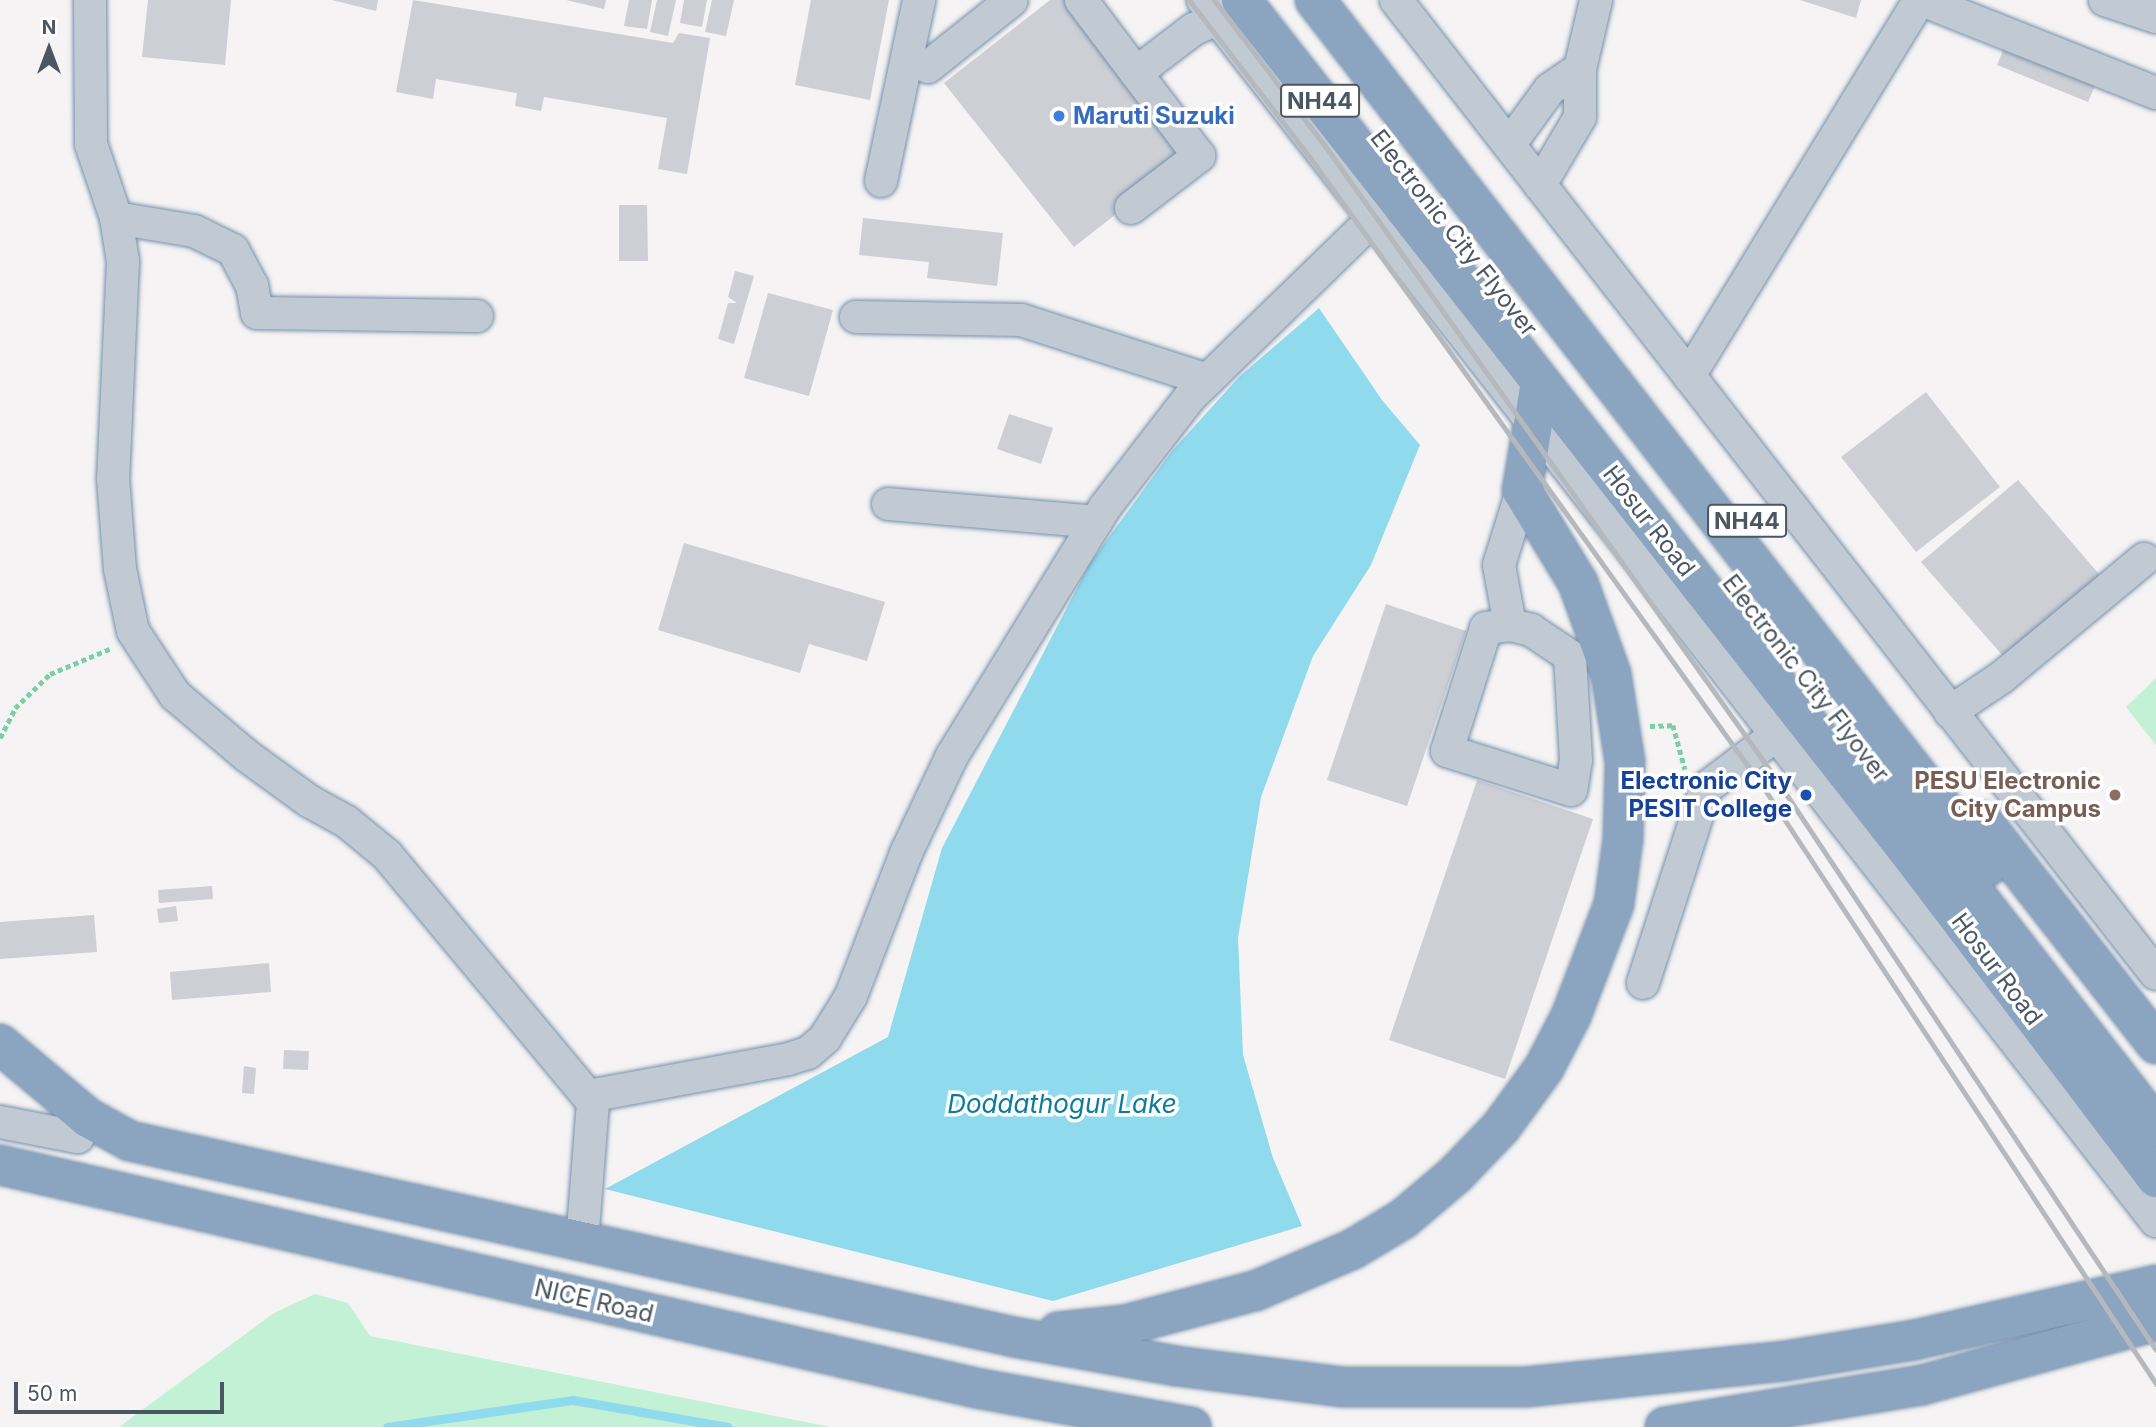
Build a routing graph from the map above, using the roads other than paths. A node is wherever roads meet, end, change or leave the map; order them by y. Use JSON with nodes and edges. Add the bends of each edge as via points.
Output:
{"nodes":[{"id":1,"x":90,"y":0,"type":"edge"},
{"id":2,"x":919,"y":0,"type":"edge"},
{"id":3,"x":1012,"y":0,"type":"edge"},
{"id":4,"x":1081,"y":0,"type":"edge"},
{"id":5,"x":1272,"y":0,"type":"edge"},
{"id":6,"x":1315,"y":0,"type":"edge"},
{"id":7,"x":1336,"y":0,"type":"edge"},
{"id":8,"x":1396,"y":0,"type":"edge"},
{"id":9,"x":1596,"y":0,"type":"edge"},
{"id":10,"x":1921,"y":0,"type":"edge"},
{"id":11,"x":2105,"y":0,"type":"edge"},
{"id":12,"x":1221,"y":6,"type":"edge"},
{"id":13,"x":2156,"y":16,"type":"edge"},
{"id":14,"x":928,"y":67,"type":"dead end"},
{"id":15,"x":1580,"y":69,"type":"junction"},
{"id":16,"x":1136,"y":73,"type":"junction"},
{"id":17,"x":2156,"y":93,"type":"edge"},
{"id":18,"x":1509,"y":145,"type":"junction"},
{"id":19,"x":881,"y":181,"type":"dead end"},
{"id":20,"x":1540,"y":185,"type":"junction"},
{"id":21,"x":1131,"y":208,"type":"dead end"},
{"id":22,"x":116,"y":218,"type":"junction"},
{"id":23,"x":1373,"y":219,"type":"junction"},
{"id":24,"x":477,"y":316,"type":"dead end"},
{"id":25,"x":856,"y":317,"type":"dead end"},
{"id":26,"x":1689,"y":376,"type":"junction"},
{"id":27,"x":1208,"y":380,"type":"junction"},
{"id":28,"x":1540,"y":382,"type":"junction"},
{"id":29,"x":1533,"y":424,"type":"junction"},
{"id":30,"x":1522,"y":491,"type":"junction"},
{"id":31,"x":888,"y":504,"type":"dead end"},
{"id":32,"x":1096,"y":522,"type":"junction"},
{"id":33,"x":2144,"y":559,"type":"dead end"},
{"id":34,"x":1510,"y":625,"type":"junction"},
{"id":35,"x":1950,"y":712,"type":"junction"},
{"id":36,"x":1776,"y":736,"type":"junction"},
{"id":37,"x":2145,"y":940,"type":"edge"},
{"id":38,"x":2156,"y":976,"type":"edge"},
{"id":39,"x":1643,"y":983,"type":"dead end"},
{"id":40,"x":2111,"y":986,"type":"junction"},
{"id":41,"x":0,"y":1044,"type":"edge"},
{"id":42,"x":2156,"y":1044,"type":"edge"},
{"id":43,"x":2156,"y":1085,"type":"edge"},
{"id":44,"x":593,"y":1102,"type":"junction"},
{"id":45,"x":88,"y":1118,"type":"junction"},
{"id":46,"x":0,"y":1122,"type":"edge"},
{"id":47,"x":2156,"y":1127,"type":"edge"},
{"id":48,"x":0,"y":1165,"type":"edge"},
{"id":49,"x":2156,"y":1178,"type":"edge"},
{"id":50,"x":2156,"y":1221,"type":"edge"},
{"id":51,"x":582,"y":1242,"type":"junction"},
{"id":52,"x":2156,"y":1285,"type":"edge"},
{"id":53,"x":2096,"y":1318,"type":"junction"},
{"id":54,"x":2156,"y":1321,"type":"edge"},
{"id":55,"x":1014,"y":1337,"type":"junction"},
{"id":56,"x":1191,"y":1427,"type":"edge"},
{"id":57,"x":1665,"y":1427,"type":"edge"}],
"edges":[{"from":1,"to":22,"type":"street","via":[[91,144]]},
{"from":2,"to":19,"type":"street"},
{"from":3,"to":14,"type":"street"},
{"from":4,"to":16,"type":"street"},
{"from":5,"to":47,"type":"highway","name":"Electronic City Flyover"},
{"from":6,"to":43,"type":"highway","name":"Electronic City Flyover"},
{"from":7,"to":40,"type":"highway","number":"NH44"},
{"from":8,"to":18,"type":"street"},
{"from":9,"to":15,"type":"street"},
{"from":10,"to":17,"type":"street"},
{"from":10,"to":26,"type":"street"},
{"from":11,"to":13,"type":"street"},
{"from":12,"to":16,"type":"street"},
{"from":12,"to":23,"type":"street","name":"Hosur Road"},
{"from":12,"to":28,"type":"highway","name":"Hosur Road","number":"NH44"},
{"from":15,"to":18,"type":"street","via":[[1550,89]]},
{"from":15,"to":20,"type":"street","via":[[1580,117]]},
{"from":16,"to":21,"type":"street","via":[[1199,156]]},
{"from":18,"to":20,"type":"street"},
{"from":20,"to":26,"type":"street"},
{"from":22,"to":24,"type":"street","via":[[194,231],[233,250],[253,285],[257,313]]},
{"from":22,"to":44,"type":"street","via":[[122,261],[113,478],[120,569],[134,631],[174,695],[247,756],[309,802],[347,822],[387,855]]},
{"from":23,"to":27,"type":"street"},
{"from":23,"to":29,"type":"street","name":"Hosur Road"},
{"from":25,"to":27,"type":"street","via":[[1021,320]]},
{"from":26,"to":35,"type":"street"},
{"from":27,"to":32,"type":"street","via":[[1136,462]]},
{"from":28,"to":29,"type":"highway"},
{"from":28,"to":49,"type":"highway","name":"Hosur Road","number":"NH44","via":[[1913,858]]},
{"from":29,"to":30,"type":"highway"},
{"from":29,"to":36,"type":"street","name":"Hosur Road"},
{"from":30,"to":34,"type":"street","via":[[1499,565]]},
{"from":30,"to":55,"type":"highway","via":[[1578,583],[1611,674],[1625,762],[1623,839],[1614,904],[1576,1005],[1544,1068],[1501,1127],[1455,1175],[1403,1219],[1353,1249],[1255,1291],[1197,1308],[1125,1325]]},
{"from":31,"to":32,"type":"street"},
{"from":32,"to":44,"type":"street","via":[[952,756],[907,851],[851,996],[825,1038],[808,1053],[788,1059],[600,1094]]},
{"from":33,"to":35,"type":"street","via":[[2002,677]]},
{"from":34,"to":34,"type":"street","via":[[1486,628],[1447,751],[1571,790],[1576,760],[1570,656],[1531,631]]},
{"from":35,"to":37,"type":"street"},
{"from":36,"to":39,"type":"street","via":[[1706,789]]},
{"from":36,"to":50,"type":"street","name":"Hosur Road"},
{"from":37,"to":38,"type":"street"},
{"from":37,"to":40,"type":"street"},
{"from":38,"to":40,"type":"street"},
{"from":40,"to":42,"type":"highway","number":"NH44"},
{"from":41,"to":45,"type":"highway"},
{"from":44,"to":51,"type":"street"},
{"from":45,"to":46,"type":"street","via":[[78,1137]]},
{"from":45,"to":51,"type":"highway","via":[[130,1141]]},
{"from":48,"to":56,"type":"highway","name":"NICE Road","via":[[976,1388]]},
{"from":51,"to":55,"type":"highway"},
{"from":52,"to":53,"type":"highway"},
{"from":53,"to":54,"type":"highway"},
{"from":53,"to":55,"type":"highway","via":[[1785,1361],[1525,1387],[1342,1387],[1176,1366]]},
{"from":53,"to":57,"type":"highway","via":[[1922,1385]]}]}
